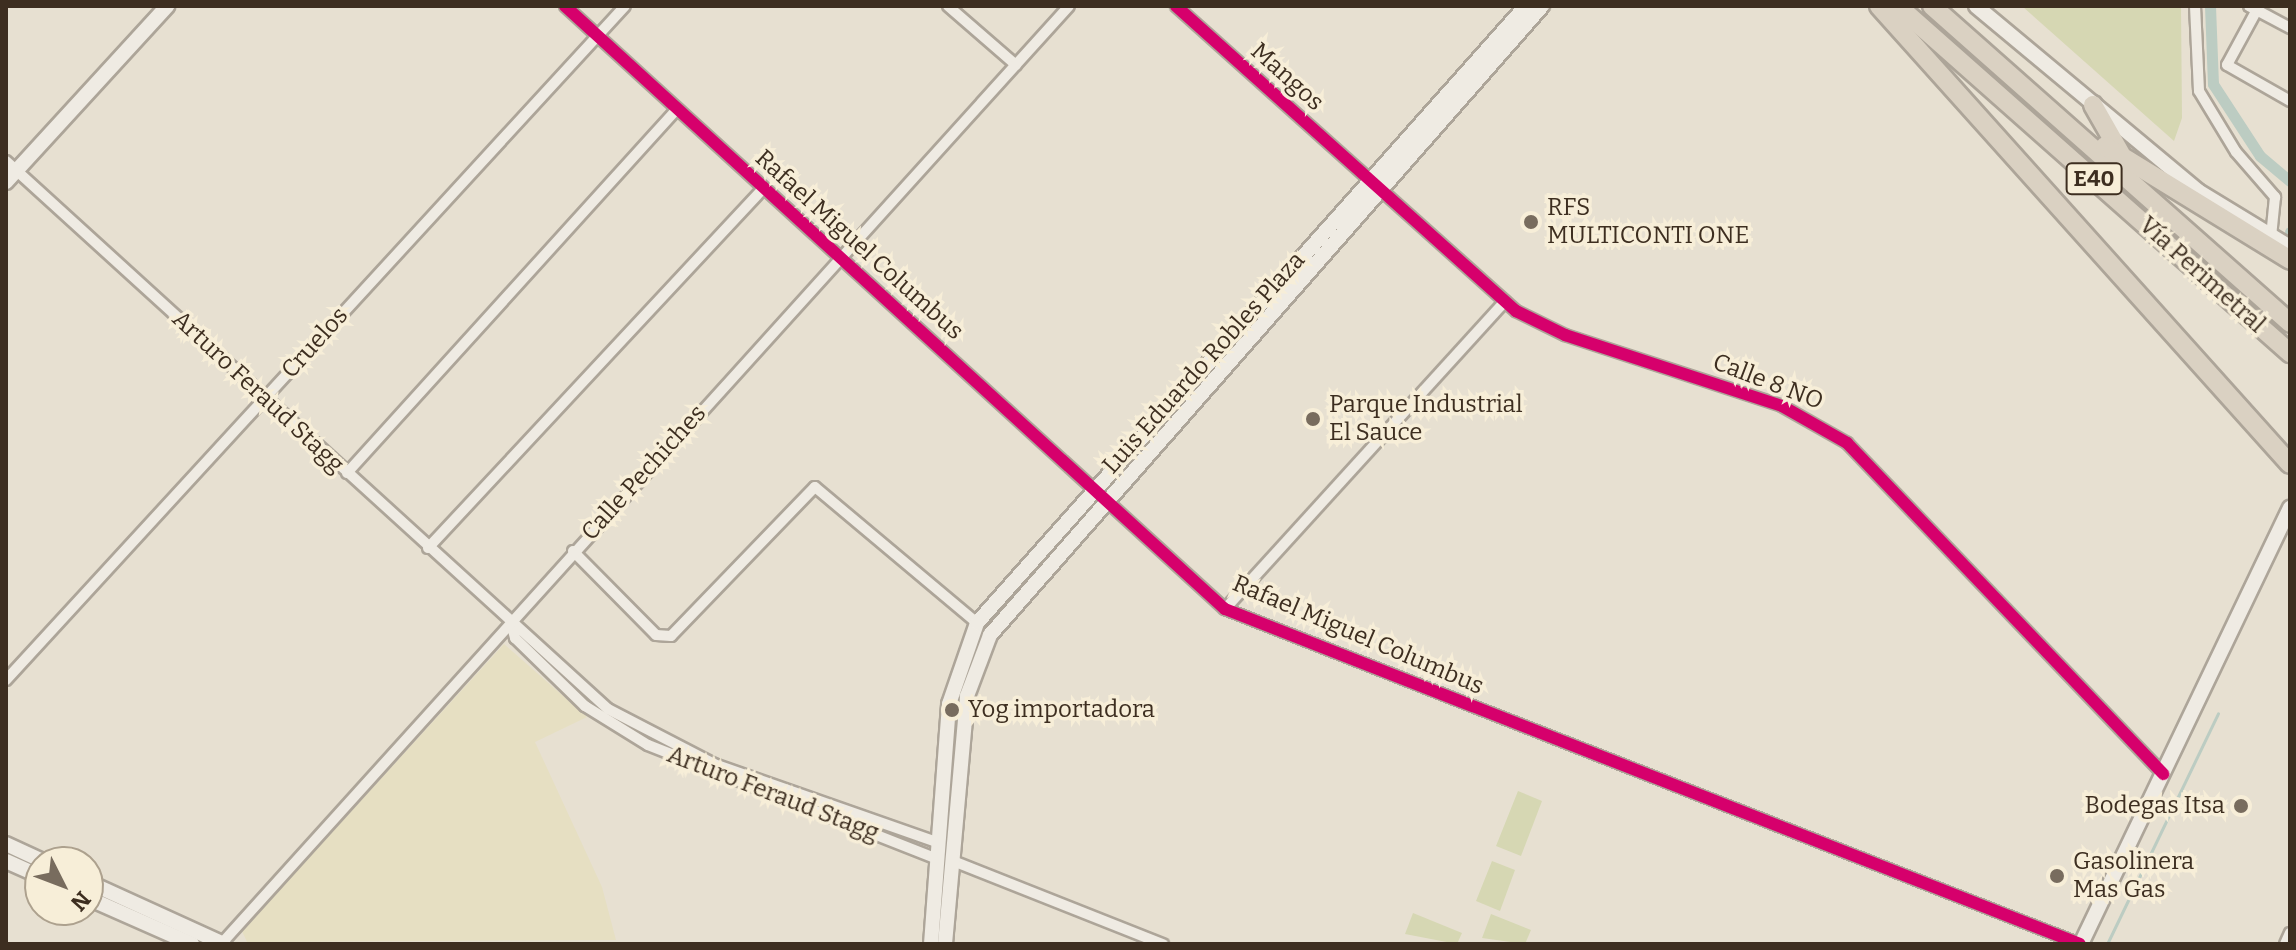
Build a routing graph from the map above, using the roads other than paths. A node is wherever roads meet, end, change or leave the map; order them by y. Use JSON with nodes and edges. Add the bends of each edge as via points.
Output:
{"nodes":[{"id":1,"x":167,"y":6,"type":"edge"},
{"id":2,"x":565,"y":6,"type":"edge"},
{"id":3,"x":625,"y":6,"type":"edge"},
{"id":4,"x":948,"y":6,"type":"edge"},
{"id":5,"x":1069,"y":6,"type":"edge"},
{"id":6,"x":1176,"y":6,"type":"edge"},
{"id":7,"x":1526,"y":6,"type":"edge"},
{"id":8,"x":1542,"y":6,"type":"edge"},
{"id":9,"x":1879,"y":6,"type":"edge"},
{"id":10,"x":1898,"y":6,"type":"edge"},
{"id":11,"x":1932,"y":6,"type":"edge"},
{"id":12,"x":1976,"y":6,"type":"edge"},
{"id":13,"x":2195,"y":6,"type":"edge"},
{"id":14,"x":2255,"y":7,"type":"edge"},
{"id":15,"x":2290,"y":28,"type":"edge"},
{"id":16,"x":597,"y":35,"type":"junction"},
{"id":17,"x":1016,"y":65,"type":"junction"},
{"id":18,"x":2290,"y":101,"type":"edge"},
{"id":19,"x":2093,"y":105,"type":"junction"},
{"id":20,"x":677,"y":109,"type":"junction"},
{"id":21,"x":2056,"y":115,"type":"junction"},
{"id":22,"x":2122,"y":156,"type":"junction"},
{"id":23,"x":9,"y":171,"type":"edge"},
{"id":24,"x":1372,"y":183,"type":"junction"},
{"id":25,"x":764,"y":188,"type":"junction"},
{"id":26,"x":2140,"y":188,"type":"junction"},
{"id":27,"x":2271,"y":237,"type":"junction"},
{"id":28,"x":2290,"y":247,"type":"edge"},
{"id":29,"x":841,"y":257,"type":"junction"},
{"id":30,"x":2290,"y":260,"type":"edge"},
{"id":31,"x":1505,"y":301,"type":"junction"},
{"id":32,"x":2290,"y":323,"type":"edge"},
{"id":33,"x":2290,"y":353,"type":"edge"},
{"id":34,"x":264,"y":399,"type":"junction"},
{"id":35,"x":2290,"y":464,"type":"edge"},
{"id":36,"x":347,"y":473,"type":"junction"},
{"id":37,"x":1092,"y":487,"type":"junction"},
{"id":38,"x":1104,"y":498,"type":"junction"},
{"id":39,"x":2290,"y":508,"type":"edge"},
{"id":40,"x":428,"y":548,"type":"junction"},
{"id":41,"x":573,"y":551,"type":"junction"},
{"id":42,"x":1225,"y":609,"type":"junction"},
{"id":43,"x":511,"y":623,"type":"junction"},
{"id":44,"x":977,"y":623,"type":"junction"},
{"id":45,"x":6,"y":680,"type":"edge"},
{"id":46,"x":2163,"y":774,"type":"junction"},
{"id":47,"x":938,"y":851,"type":"junction"},
{"id":48,"x":953,"y":861,"type":"junction"},
{"id":49,"x":104,"y":889,"type":"edge"},
{"id":50,"x":104,"y":905,"type":"edge"},
{"id":51,"x":2290,"y":933,"type":"edge"},
{"id":52,"x":192,"y":944,"type":"edge"},
{"id":53,"x":223,"y":944,"type":"edge"},
{"id":54,"x":931,"y":944,"type":"edge"},
{"id":55,"x":945,"y":944,"type":"edge"},
{"id":56,"x":1163,"y":944,"type":"edge"},
{"id":57,"x":2080,"y":944,"type":"edge"},
{"id":58,"x":2285,"y":944,"type":"edge"}],
"edges":[{"from":1,"to":23,"type":"street"},
{"from":2,"to":16,"type":"street","name":"Rafael Miguel Columbus"},
{"from":3,"to":16,"type":"street","name":"Cruelos"},
{"from":4,"to":17,"type":"street"},
{"from":5,"to":17,"type":"street","name":"Calle Pechiches"},
{"from":6,"to":24,"type":"street","name":"Mangos"},
{"from":7,"to":24,"type":"street","name":"Luis Eduardo Robles Plaza"},
{"from":8,"to":24,"type":"street","name":"Luis Eduardo Robles Plaza"},
{"from":9,"to":35,"type":"highway"},
{"from":10,"to":33,"type":"highway","name":"Vía Perimetral","number":"E40"},
{"from":11,"to":21,"type":"highway","name":"Vía Perimetral","number":"E40"},
{"from":12,"to":19,"type":"street"},
{"from":13,"to":27,"type":"street","via":[[2199,91],[2236,152],[2275,197]]},
{"from":14,"to":15,"type":"street"},
{"from":14,"to":18,"type":"street","via":[[2229,53],[2231,69]]},
{"from":16,"to":20,"type":"street","name":"Rafael Miguel Columbus"},
{"from":16,"to":34,"type":"street","name":"Cruelos"},
{"from":17,"to":29,"type":"street","name":"Calle Pechiches"},
{"from":19,"to":22,"type":"highway"},
{"from":19,"to":27,"type":"street","via":[[2198,191]]},
{"from":20,"to":25,"type":"street","name":"Rafael Miguel Columbus"},
{"from":20,"to":36,"type":"street"},
{"from":21,"to":22,"type":"highway"},
{"from":21,"to":26,"type":"highway","name":"Vía Perimetral","number":"E40"},
{"from":22,"to":26,"type":"highway"},
{"from":22,"to":30,"type":"highway"},
{"from":23,"to":34,"type":"street","name":"Arturo Feraud Stagg"},
{"from":24,"to":31,"type":"street","name":"Calle 8 NO"},
{"from":24,"to":37,"type":"street","name":"Luis Eduardo Robles Plaza"},
{"from":24,"to":38,"type":"street","name":"Luis Eduardo Robles Plaza"},
{"from":25,"to":29,"type":"street","name":"Rafael Miguel Columbus"},
{"from":25,"to":40,"type":"street"},
{"from":26,"to":32,"type":"highway","name":"Vía Perimetral","number":"E40"},
{"from":27,"to":28,"type":"street"},
{"from":29,"to":37,"type":"street","name":"Rafael Miguel Columbus"},
{"from":29,"to":41,"type":"street","name":"Calle Pechiches"},
{"from":31,"to":42,"type":"street"},
{"from":31,"to":46,"type":"street","name":"Calle 8 NO","via":[[1565,335],[1782,406],[1838,437]]},
{"from":34,"to":36,"type":"street","name":"Arturo Feraud Stagg"},
{"from":34,"to":45,"type":"street","name":"Cruelos"},
{"from":36,"to":40,"type":"street","name":"Arturo Feraud Stagg"},
{"from":37,"to":38,"type":"street","name":"Rafael Miguel Columbus"},
{"from":37,"to":44,"type":"street","name":"Luis Eduardo Robles Plaza"},
{"from":38,"to":42,"type":"street","name":"Rafael Miguel Columbus"},
{"from":38,"to":48,"type":"street","name":"Luis Eduardo Robles Plaza","via":[[1004,613],[985,646],[967,696]]},
{"from":39,"to":46,"type":"street"},
{"from":40,"to":43,"type":"street","name":"Arturo Feraud Stagg"},
{"from":41,"to":43,"type":"street","name":"Calle Pechiches"},
{"from":41,"to":44,"type":"street","via":[[656,635],[671,636],[815,487]]},
{"from":42,"to":57,"type":"street","name":"Rafael Miguel Columbus"},
{"from":43,"to":47,"type":"street","name":"Arturo Feraud Stagg","via":[[590,694],[652,736]]},
{"from":43,"to":53,"type":"street","name":"Calle Pechiches"},
{"from":44,"to":47,"type":"street","name":"Luis Eduardo Robles Plaza","via":[[949,704]]},
{"from":46,"to":57,"type":"street"},
{"from":47,"to":54,"type":"street","name":"Luis Eduardo Robles Plaza"},
{"from":48,"to":55,"type":"street","name":"Luis Eduardo Robles Plaza"},
{"from":48,"to":56,"type":"street"},
{"from":49,"to":53,"type":"street"},
{"from":50,"to":52,"type":"street"},
{"from":51,"to":58,"type":"street"}]}
